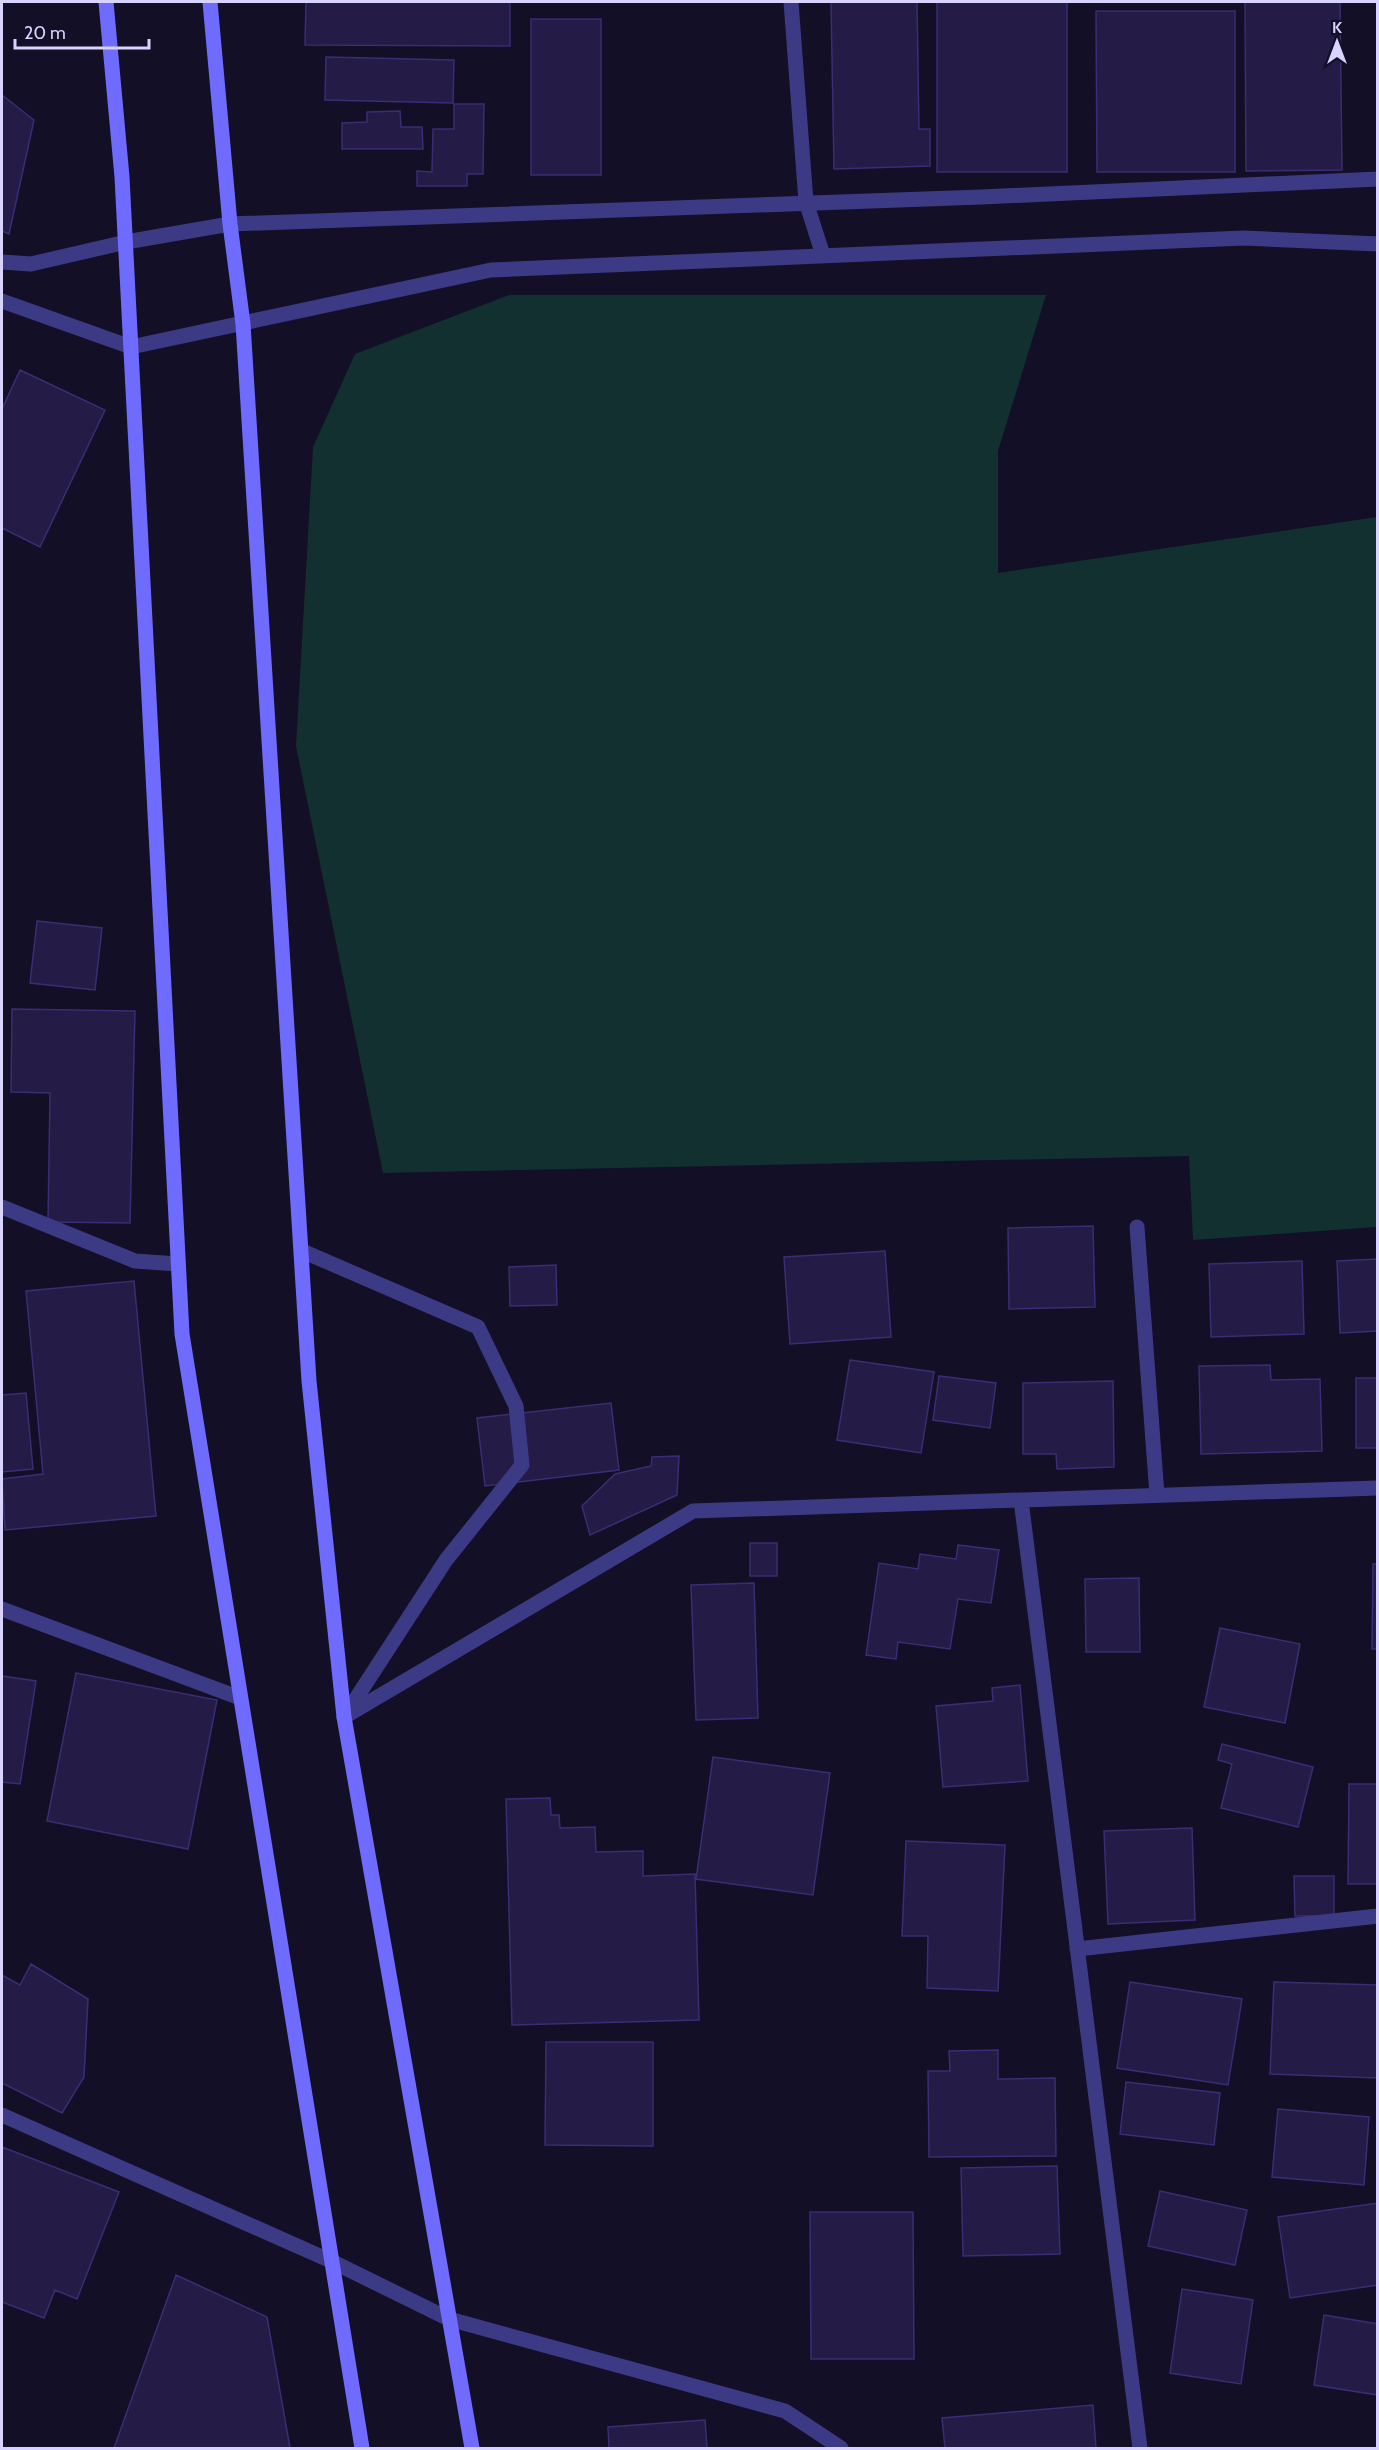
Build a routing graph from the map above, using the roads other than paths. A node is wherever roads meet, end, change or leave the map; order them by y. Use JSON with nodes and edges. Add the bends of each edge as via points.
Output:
{"nodes":[{"id":1,"x":106,"y":2,"type":"edge"},
{"id":2,"x":210,"y":2,"type":"edge"},
{"id":3,"x":791,"y":2,"type":"edge"},
{"id":4,"x":1377,"y":179,"type":"edge"},
{"id":5,"x":806,"y":202,"type":"junction"},
{"id":6,"x":230,"y":224,"type":"junction"},
{"id":7,"x":126,"y":242,"type":"junction"},
{"id":8,"x":1377,"y":244,"type":"edge"},
{"id":9,"x":823,"y":255,"type":"junction"},
{"id":10,"x":2,"y":262,"type":"edge"},
{"id":11,"x":2,"y":301,"type":"edge"},
{"id":12,"x":243,"y":324,"type":"junction"},
{"id":13,"x":131,"y":347,"type":"junction"},
{"id":14,"x":2,"y":1207,"type":"edge"},
{"id":15,"x":1137,"y":1227,"type":"dead end"},
{"id":16,"x":302,"y":1251,"type":"junction"},
{"id":17,"x":178,"y":1264,"type":"junction"},
{"id":18,"x":1377,"y":1488,"type":"edge"},
{"id":19,"x":1157,"y":1495,"type":"junction"},
{"id":20,"x":1021,"y":1500,"type":"junction"},
{"id":21,"x":2,"y":1609,"type":"edge"},
{"id":22,"x":240,"y":1698,"type":"junction"},
{"id":23,"x":344,"y":1717,"type":"junction"},
{"id":24,"x":1377,"y":1916,"type":"edge"},
{"id":25,"x":1077,"y":1949,"type":"junction"},
{"id":26,"x":2,"y":2115,"type":"edge"},
{"id":27,"x":331,"y":2261,"type":"junction"},
{"id":28,"x":450,"y":2319,"type":"junction"},
{"id":29,"x":362,"y":2448,"type":"edge"},
{"id":30,"x":472,"y":2448,"type":"edge"},
{"id":31,"x":841,"y":2448,"type":"edge"},
{"id":32,"x":1140,"y":2448,"type":"edge"}],
"edges":[{"from":1,"to":7,"type":"main road"},
{"from":2,"to":6,"type":"main road"},
{"from":3,"to":5,"type":"street"},
{"from":4,"to":5,"type":"street"},
{"from":5,"to":6,"type":"street"},
{"from":5,"to":9,"type":"street"},
{"from":6,"to":7,"type":"street"},
{"from":6,"to":12,"type":"main road"},
{"from":7,"to":10,"type":"street","via":[[31,264]]},
{"from":7,"to":13,"type":"main road"},
{"from":8,"to":9,"type":"street","via":[[1244,238]]},
{"from":9,"to":12,"type":"street","via":[[491,270]]},
{"from":11,"to":13,"type":"street"},
{"from":12,"to":13,"type":"street"},
{"from":12,"to":16,"type":"main road"},
{"from":13,"to":17,"type":"main road"},
{"from":14,"to":17,"type":"street","via":[[135,1261]]},
{"from":15,"to":19,"type":"street"},
{"from":16,"to":23,"type":"main road","via":[[309,1381]]},
{"from":16,"to":23,"type":"street","via":[[477,1327],[516,1406],[522,1465],[446,1560]]},
{"from":17,"to":22,"type":"main road","via":[[182,1334]]},
{"from":18,"to":19,"type":"street"},
{"from":19,"to":20,"type":"street"},
{"from":20,"to":23,"type":"street","via":[[693,1511]]},
{"from":20,"to":25,"type":"street"},
{"from":21,"to":22,"type":"street"},
{"from":22,"to":27,"type":"main road"},
{"from":23,"to":28,"type":"main road"},
{"from":24,"to":25,"type":"street"},
{"from":25,"to":32,"type":"street"},
{"from":26,"to":27,"type":"street"},
{"from":27,"to":28,"type":"street"},
{"from":27,"to":29,"type":"main road"},
{"from":28,"to":30,"type":"main road"},
{"from":28,"to":31,"type":"street","via":[[785,2411]]}]}
